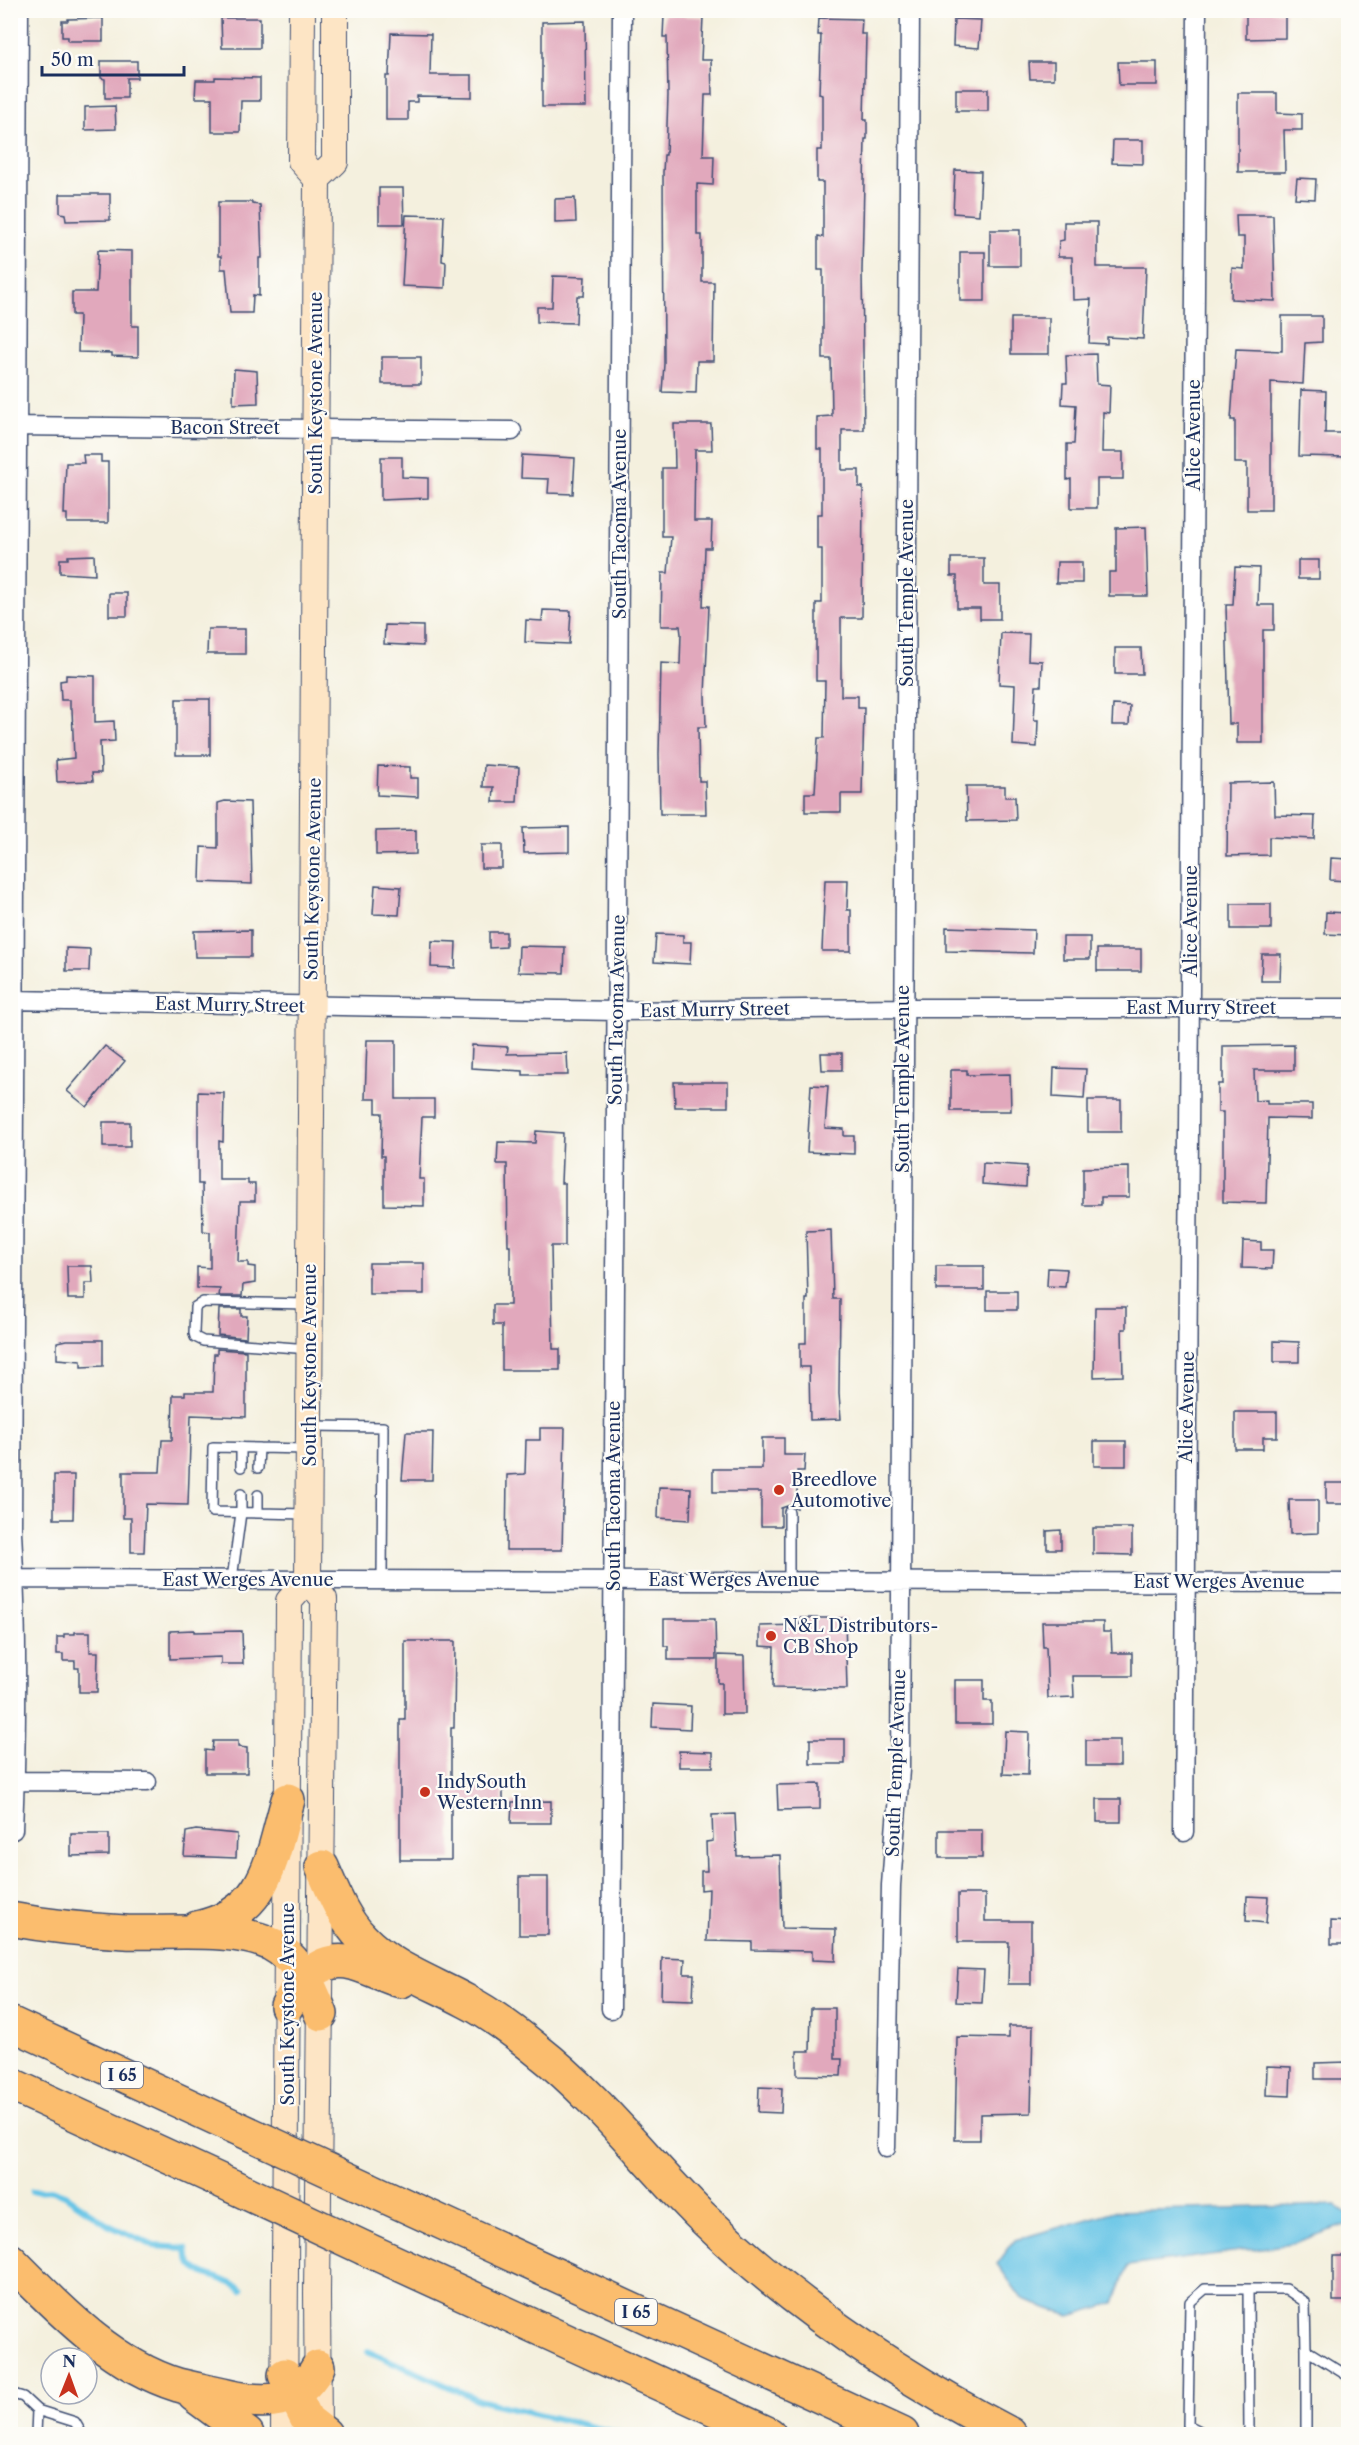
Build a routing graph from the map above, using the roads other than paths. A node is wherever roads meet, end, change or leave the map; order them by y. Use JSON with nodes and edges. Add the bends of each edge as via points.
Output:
{"nodes":[{"id":1,"x":19,"y":10,"type":"edge"},
{"id":2,"x":302,"y":10,"type":"edge"},
{"id":3,"x":335,"y":10,"type":"edge"},
{"id":4,"x":622,"y":10,"type":"edge"},
{"id":5,"x":910,"y":10,"type":"edge"},
{"id":6,"x":1197,"y":10,"type":"edge"},
{"id":7,"x":317,"y":179,"type":"junction"},
{"id":8,"x":14,"y":426,"type":"edge"},
{"id":9,"x":316,"y":429,"type":"junction"},
{"id":10,"x":512,"y":431,"type":"dead end"},
{"id":11,"x":11,"y":1000,"type":"edge"},
{"id":12,"x":312,"y":1007,"type":"junction"},
{"id":13,"x":904,"y":1008,"type":"junction"},
{"id":14,"x":1191,"y":1008,"type":"junction"},
{"id":15,"x":1348,"y":1008,"type":"edge"},
{"id":16,"x":617,"y":1011,"type":"junction"},
{"id":17,"x":310,"y":1304,"type":"junction"},
{"id":18,"x":310,"y":1349,"type":"junction"},
{"id":19,"x":309,"y":1437,"type":"junction"},
{"id":20,"x":241,"y":1447,"type":"junction"},
{"id":21,"x":259,"y":1448,"type":"junction"},
{"id":22,"x":241,"y":1467,"type":"dead end"},
{"id":23,"x":258,"y":1468,"type":"dead end"},
{"id":24,"x":241,"y":1494,"type":"dead end"},
{"id":25,"x":258,"y":1495,"type":"dead end"},
{"id":26,"x":789,"y":1512,"type":"dead end"},
{"id":27,"x":240,"y":1513,"type":"junction"},
{"id":28,"x":258,"y":1513,"type":"junction"},
{"id":29,"x":309,"y":1514,"type":"junction"},
{"id":30,"x":12,"y":1579,"type":"edge"},
{"id":31,"x":232,"y":1579,"type":"junction"},
{"id":32,"x":614,"y":1579,"type":"junction"},
{"id":33,"x":308,"y":1580,"type":"junction"},
{"id":34,"x":382,"y":1580,"type":"junction"},
{"id":35,"x":789,"y":1581,"type":"junction"},
{"id":36,"x":900,"y":1582,"type":"junction"},
{"id":37,"x":1185,"y":1582,"type":"junction"},
{"id":38,"x":1348,"y":1583,"type":"edge"},
{"id":39,"x":15,"y":1781,"type":"junction"},
{"id":40,"x":147,"y":1782,"type":"dead end"},
{"id":41,"x":288,"y":1800,"type":"junction"},
{"id":42,"x":14,"y":1830,"type":"dead end"},
{"id":43,"x":1184,"y":1832,"type":"dead end"},
{"id":44,"x":322,"y":1867,"type":"junction"},
{"id":45,"x":10,"y":1919,"type":"edge"},
{"id":46,"x":176,"y":1932,"type":"junction"},
{"id":47,"x":305,"y":1967,"type":"junction"},
{"id":48,"x":435,"y":1986,"type":"junction"},
{"id":49,"x":288,"y":2006,"type":"joint"},
{"id":50,"x":611,"y":2009,"type":"dead end"},
{"id":51,"x":321,"y":2014,"type":"joint"},
{"id":52,"x":10,"y":2023,"type":"edge"},
{"id":53,"x":10,"y":2084,"type":"edge"},
{"id":54,"x":886,"y":2148,"type":"dead end"},
{"id":55,"x":10,"y":2260,"type":"edge"},
{"id":56,"x":1248,"y":2289,"type":"junction"},
{"id":57,"x":1306,"y":2350,"type":"junction"},
{"id":58,"x":318,"y":2367,"type":"junction"},
{"id":59,"x":1348,"y":2376,"type":"edge"},
{"id":60,"x":178,"y":2385,"type":"junction"},
{"id":61,"x":288,"y":2388,"type":"junction"},
{"id":62,"x":10,"y":2393,"type":"edge"},
{"id":63,"x":37,"y":2410,"type":"junction"},
{"id":64,"x":320,"y":2433,"type":"edge"},
{"id":65,"x":36,"y":2434,"type":"edge"},
{"id":66,"x":82,"y":2434,"type":"edge"},
{"id":67,"x":247,"y":2434,"type":"edge"},
{"id":68,"x":284,"y":2434,"type":"edge"},
{"id":69,"x":769,"y":2434,"type":"edge"},
{"id":70,"x":902,"y":2434,"type":"edge"},
{"id":71,"x":1010,"y":2434,"type":"edge"},
{"id":72,"x":1206,"y":2434,"type":"edge"},
{"id":73,"x":1249,"y":2434,"type":"edge"},
{"id":74,"x":1306,"y":2434,"type":"edge"}],
"edges":[{"from":1,"to":8,"type":"street"},
{"from":2,"to":7,"type":"main road","via":[[301,161]]},
{"from":3,"to":7,"type":"main road","via":[[335,162]]},
{"from":4,"to":16,"type":"street","name":"South Tacoma Avenue"},
{"from":5,"to":13,"type":"street","name":"South Temple Avenue"},
{"from":6,"to":14,"type":"street","name":"Alice Avenue"},
{"from":7,"to":9,"type":"main road","name":"South Keystone Avenue"},
{"from":8,"to":9,"type":"street","name":"Bacon Street"},
{"from":8,"to":11,"type":"street"},
{"from":9,"to":10,"type":"street","name":"Bacon Street"},
{"from":9,"to":12,"type":"main road","name":"South Keystone Avenue"},
{"from":11,"to":12,"type":"street","name":"East Murry Street"},
{"from":11,"to":30,"type":"street"},
{"from":12,"to":16,"type":"street","name":"East Murry Street"},
{"from":12,"to":17,"type":"main road","name":"South Keystone Avenue"},
{"from":13,"to":14,"type":"street","name":"East Murry Street"},
{"from":13,"to":16,"type":"street","name":"East Murry Street"},
{"from":13,"to":36,"type":"street","name":"South Temple Avenue"},
{"from":14,"to":15,"type":"street","name":"East Murry Street"},
{"from":14,"to":37,"type":"street","name":"Alice Avenue"},
{"from":16,"to":32,"type":"street","name":"South Tacoma Avenue"},
{"from":17,"to":18,"type":"main road","name":"South Keystone Avenue"},
{"from":17,"to":18,"type":"lane","via":[[203,1302],[194,1312],[195,1337],[203,1341]]},
{"from":18,"to":19,"type":"main road","name":"South Keystone Avenue"},
{"from":19,"to":21,"type":"lane"},
{"from":19,"to":29,"type":"main road","name":"South Keystone Avenue"},
{"from":19,"to":34,"type":"lane","via":[[382,1427]]},
{"from":20,"to":21,"type":"lane"},
{"from":20,"to":22,"type":"lane"},
{"from":20,"to":27,"type":"lane","via":[[213,1447],[212,1512]]},
{"from":21,"to":23,"type":"lane"},
{"from":24,"to":27,"type":"lane"},
{"from":25,"to":28,"type":"lane"},
{"from":26,"to":35,"type":"lane"},
{"from":27,"to":28,"type":"lane"},
{"from":27,"to":31,"type":"lane"},
{"from":28,"to":29,"type":"lane"},
{"from":29,"to":33,"type":"main road","name":"South Keystone Avenue"},
{"from":30,"to":31,"type":"street","name":"East Werges Avenue"},
{"from":30,"to":39,"type":"street"},
{"from":31,"to":33,"type":"street","name":"East Werges Avenue"},
{"from":32,"to":34,"type":"street","name":"East Werges Avenue"},
{"from":32,"to":35,"type":"street","name":"East Werges Avenue"},
{"from":32,"to":50,"type":"street","name":"South Tacoma Avenue"},
{"from":33,"to":34,"type":"street","name":"East Werges Avenue"},
{"from":33,"to":41,"type":"main road","name":"South Keystone Avenue","via":[[289,1601]]},
{"from":33,"to":44,"type":"main road","name":"South Keystone Avenue","via":[[324,1599]]},
{"from":35,"to":36,"type":"street","name":"East Werges Avenue"},
{"from":36,"to":37,"type":"street","name":"East Werges Avenue"},
{"from":36,"to":54,"type":"street","name":"South Temple Avenue","via":[[900,1770],[891,1885]]},
{"from":37,"to":38,"type":"street","name":"East Werges Avenue"},
{"from":37,"to":43,"type":"street","name":"Alice Avenue"},
{"from":39,"to":40,"type":"street"},
{"from":39,"to":42,"type":"street"},
{"from":41,"to":46,"type":"highway","via":[[257,1893],[226,1919]]},
{"from":41,"to":47,"type":"main road","name":"South Keystone Avenue"},
{"from":44,"to":47,"type":"main road","name":"South Keystone Avenue"},
{"from":44,"to":48,"type":"highway","via":[[341,1909],[361,1938],[401,1968]]},
{"from":45,"to":46,"type":"highway","via":[[71,1928]]},
{"from":46,"to":47,"type":"highway","via":[[269,1943]]},
{"from":47,"to":48,"type":"highway","via":[[347,1962],[399,1980]]},
{"from":47,"to":49,"type":"highway"},
{"from":47,"to":51,"type":"highway"},
{"from":48,"to":71,"type":"highway","via":[[496,2019],[548,2059],[700,2215],[813,2312],[906,2377]]},
{"from":49,"to":61,"type":"main road","name":"South Keystone Avenue"},
{"from":51,"to":58,"type":"main road","name":"South Keystone Avenue"},
{"from":52,"to":70,"type":"highway","number":"I 65","bridge":true},
{"from":53,"to":69,"type":"highway","bridge":true},
{"from":55,"to":60,"type":"highway","via":[[86,2332],[149,2373]]},
{"from":56,"to":57,"type":"lane","via":[[1286,2289],[1305,2302]]},
{"from":56,"to":72,"type":"lane","via":[[1205,2289],[1190,2302],[1188,2425]]},
{"from":56,"to":73,"type":"lane"},
{"from":57,"to":59,"type":"lane"},
{"from":57,"to":74,"type":"lane"},
{"from":58,"to":61,"type":"highway","via":[[310,2382]]},
{"from":58,"to":64,"type":"main road","name":"South Keystone Avenue"},
{"from":60,"to":61,"type":"highway","via":[[261,2402]]},
{"from":60,"to":67,"type":"highway"},
{"from":61,"to":64,"type":"highway","via":[[307,2420]]},
{"from":61,"to":68,"type":"main road","name":"South Keystone Avenue"},
{"from":62,"to":63,"type":"lane","via":[[23,2397]]},
{"from":63,"to":65,"type":"lane"},
{"from":63,"to":66,"type":"lane","via":[[75,2422]]}]}
